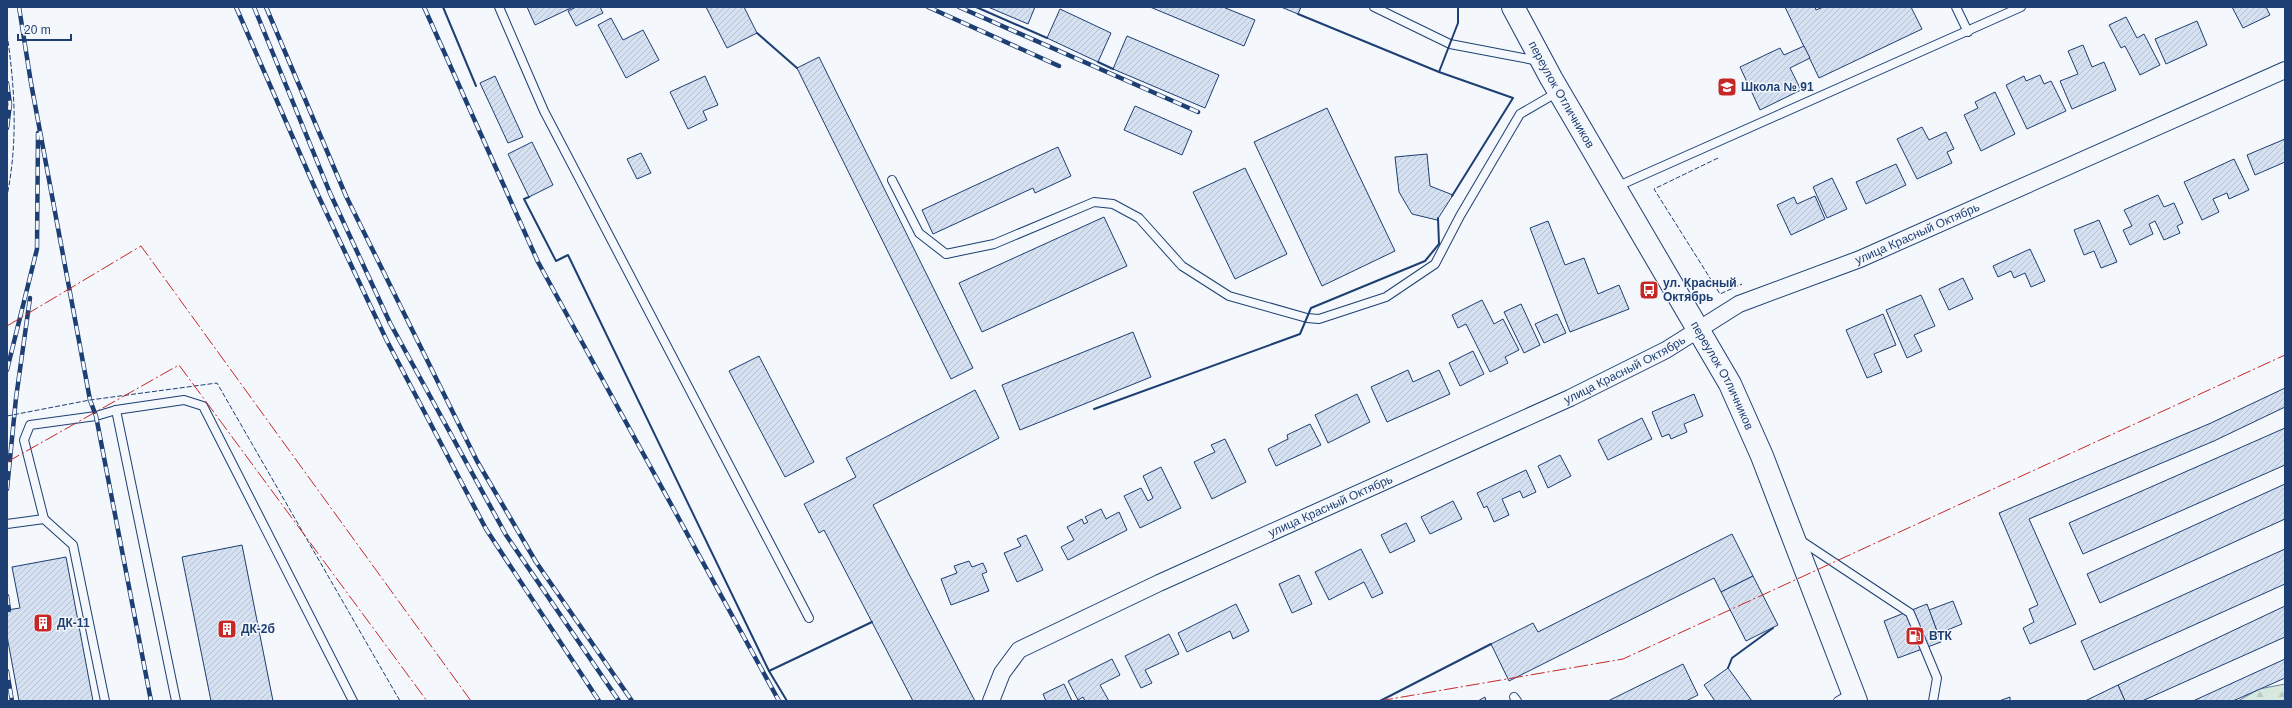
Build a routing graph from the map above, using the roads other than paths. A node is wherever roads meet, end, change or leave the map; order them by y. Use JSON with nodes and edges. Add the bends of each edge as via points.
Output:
{"nodes":[{"id":1,"x":499,"y":7,"type":"edge"},
{"id":2,"x":1374,"y":7,"type":"edge"},
{"id":3,"x":1513,"y":7,"type":"edge"},
{"id":4,"x":1956,"y":7,"type":"edge"},
{"id":5,"x":2021,"y":7,"type":"edge"},
{"id":6,"x":1968,"y":32,"type":"junction"},
{"id":7,"x":1542,"y":62,"type":"junction"},
{"id":8,"x":2285,"y":70,"type":"edge"},
{"id":9,"x":1559,"y":91,"type":"junction"},
{"id":10,"x":892,"y":180,"type":"dead end"},
{"id":11,"x":1615,"y":188,"type":"junction"},
{"id":12,"x":1700,"y":330,"type":"junction"},
{"id":13,"x":116,"y":410,"type":"junction"},
{"id":14,"x":44,"y":519,"type":"junction"},
{"id":15,"x":7,"y":524,"type":"edge"},
{"id":16,"x":1792,"y":535,"type":"junction"},
{"id":17,"x":809,"y":618,"type":"dead end"},
{"id":18,"x":1849,"y":698,"type":"edge"},
{"id":19,"x":105,"y":701,"type":"edge"},
{"id":20,"x":176,"y":701,"type":"edge"},
{"id":21,"x":353,"y":701,"type":"edge"},
{"id":22,"x":991,"y":701,"type":"edge"},
{"id":23,"x":1933,"y":701,"type":"edge"}],
"edges":[{"from":1,"to":17,"type":"lane","via":[[544,111]]},
{"from":2,"to":7,"type":"lane","via":[[1450,44]]},
{"from":3,"to":7,"type":"main road","name":"переулок Отличников"},
{"from":4,"to":6,"type":"lane"},
{"from":5,"to":6,"type":"lane"},
{"from":6,"to":11,"type":"lane"},
{"from":7,"to":9,"type":"main road","name":"переулок Отличников"},
{"from":8,"to":12,"type":"street","name":"улица Красный Октябрь","via":[[1860,259],[1740,304]]},
{"from":9,"to":10,"type":"lane","via":[[1520,114],[1435,264],[1386,297],[1319,319],[1307,318],[1229,296],[1182,266],[1138,218],[1113,204],[1094,202],[994,244],[946,254],[919,233]]},
{"from":9,"to":11,"type":"main road","name":"переулок Отличников"},
{"from":11,"to":12,"type":"main road","name":"переулок Отличников"},
{"from":12,"to":16,"type":"main road","name":"переулок Отличников","via":[[1730,384],[1762,456]]},
{"from":12,"to":22,"type":"street","name":"улица Красный Октябрь","via":[[1570,398],[1159,583],[1019,650],[1002,673]]},
{"from":13,"to":14,"type":"lane","via":[[96,416],[30,425],[24,440]]},
{"from":13,"to":20,"type":"lane"},
{"from":13,"to":21,"type":"lane","via":[[184,400],[202,406]]},
{"from":14,"to":15,"type":"lane"},
{"from":14,"to":19,"type":"lane","via":[[73,545]]},
{"from":16,"to":18,"type":"main road","name":"переулок Отличников"},
{"from":16,"to":23,"type":"lane","via":[[1910,613],[1937,678]]}]}
